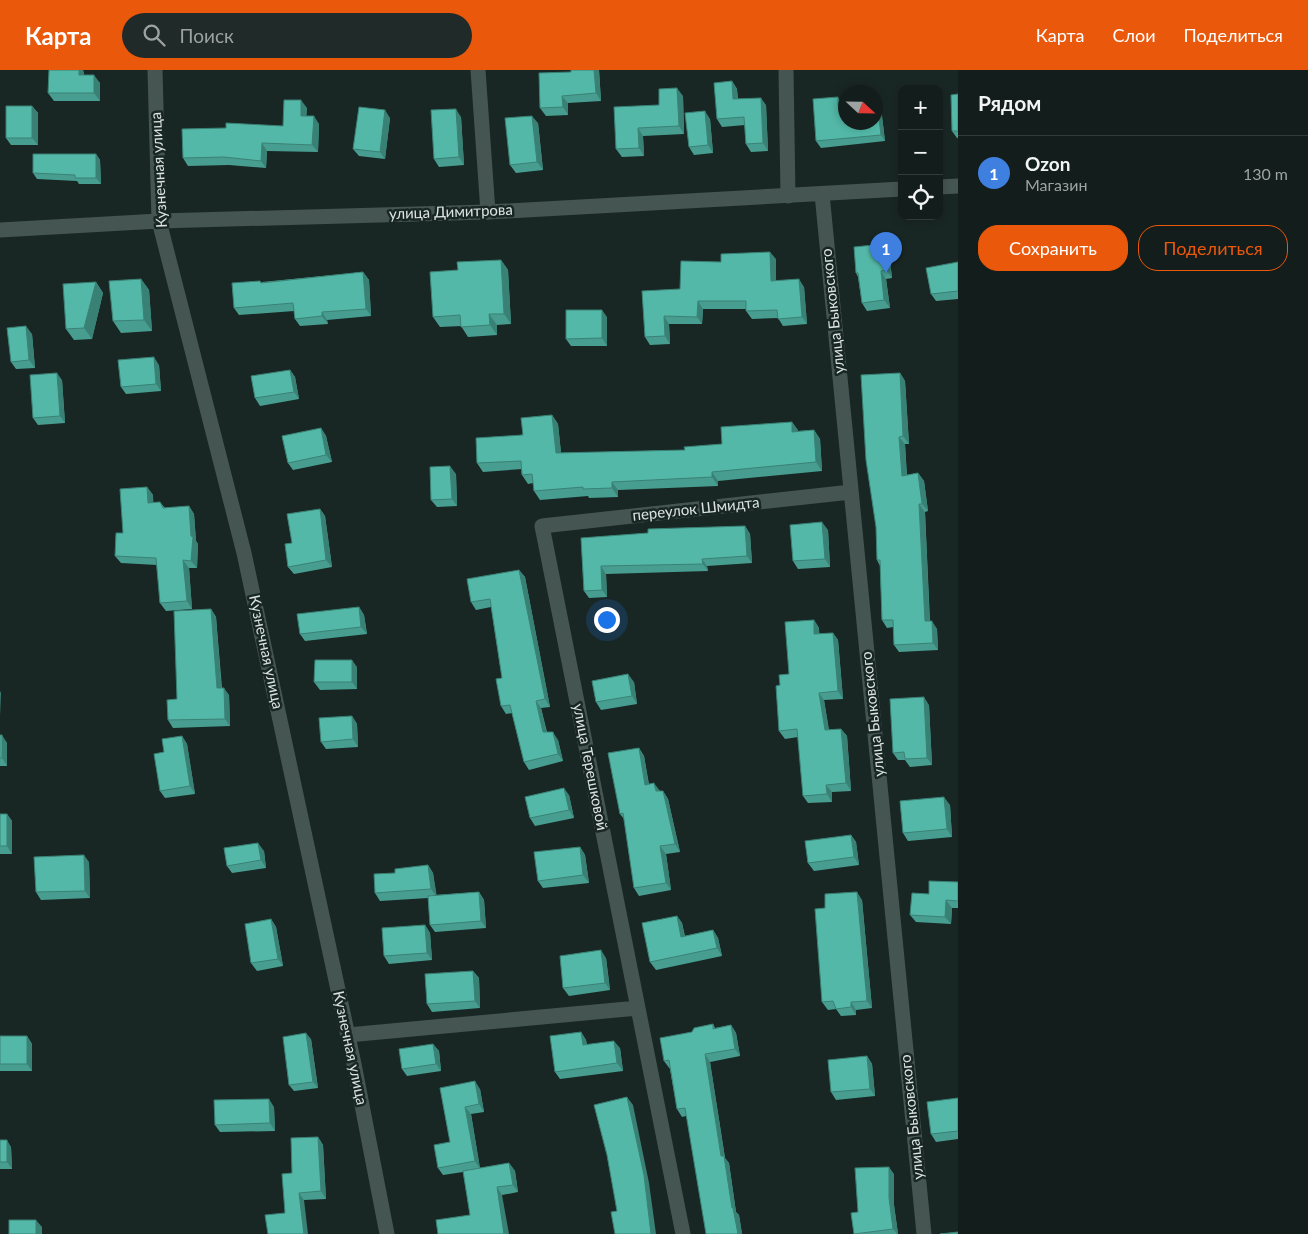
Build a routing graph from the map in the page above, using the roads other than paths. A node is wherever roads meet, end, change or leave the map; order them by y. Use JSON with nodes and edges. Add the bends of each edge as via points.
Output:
{"nodes":[{"id":1,"x":155,"y":70,"type":"edge"},
{"id":2,"x":478,"y":70,"type":"edge"},
{"id":3,"x":786,"y":70,"type":"edge"},
{"id":4,"x":958,"y":186,"type":"edge"},
{"id":5,"x":943,"y":187,"type":"edge"},
{"id":6,"x":898,"y":189,"type":"edge"},
{"id":7,"x":822,"y":194,"type":"junction"},
{"id":8,"x":788,"y":196,"type":"junction"},
{"id":9,"x":488,"y":212,"type":"junction"},
{"id":10,"x":159,"y":221,"type":"junction"},
{"id":11,"x":0,"y":230,"type":"edge"},
{"id":12,"x":851,"y":492,"type":"junction"},
{"id":13,"x":542,"y":526,"type":"joint"},
{"id":14,"x":638,"y":1008,"type":"junction"},
{"id":15,"x":348,"y":1035,"type":"junction"},
{"id":16,"x":387,"y":1234,"type":"edge"},
{"id":17,"x":684,"y":1234,"type":"edge"},
{"id":18,"x":924,"y":1234,"type":"edge"}],
"edges":[{"from":1,"to":10,"type":"street","name":"Кузнечная улица"},
{"from":2,"to":9,"type":"street"},
{"from":3,"to":8,"type":"street"},
{"from":4,"to":5,"type":"street"},
{"from":6,"to":7,"type":"street","name":"улица Димитрова"},
{"from":7,"to":8,"type":"street","name":"улица Димитрова"},
{"from":7,"to":12,"type":"street","name":"улица Быковского"},
{"from":8,"to":9,"type":"street","name":"улица Димитрова"},
{"from":9,"to":10,"type":"street","name":"улица Димитрова"},
{"from":10,"to":11,"type":"street","name":"улица Димитрова"},
{"from":10,"to":15,"type":"street","name":"Кузнечная улица","via":[[244,553]]},
{"from":12,"to":13,"type":"street","name":"переулок Шмидта"},
{"from":12,"to":18,"type":"street","name":"улица Быковского"},
{"from":13,"to":14,"type":"street","name":"улица Терешковой"},
{"from":14,"to":15,"type":"street"},
{"from":14,"to":17,"type":"street","name":"улица Терешковой"},
{"from":15,"to":16,"type":"street","name":"Кузнечная улица"}]}
